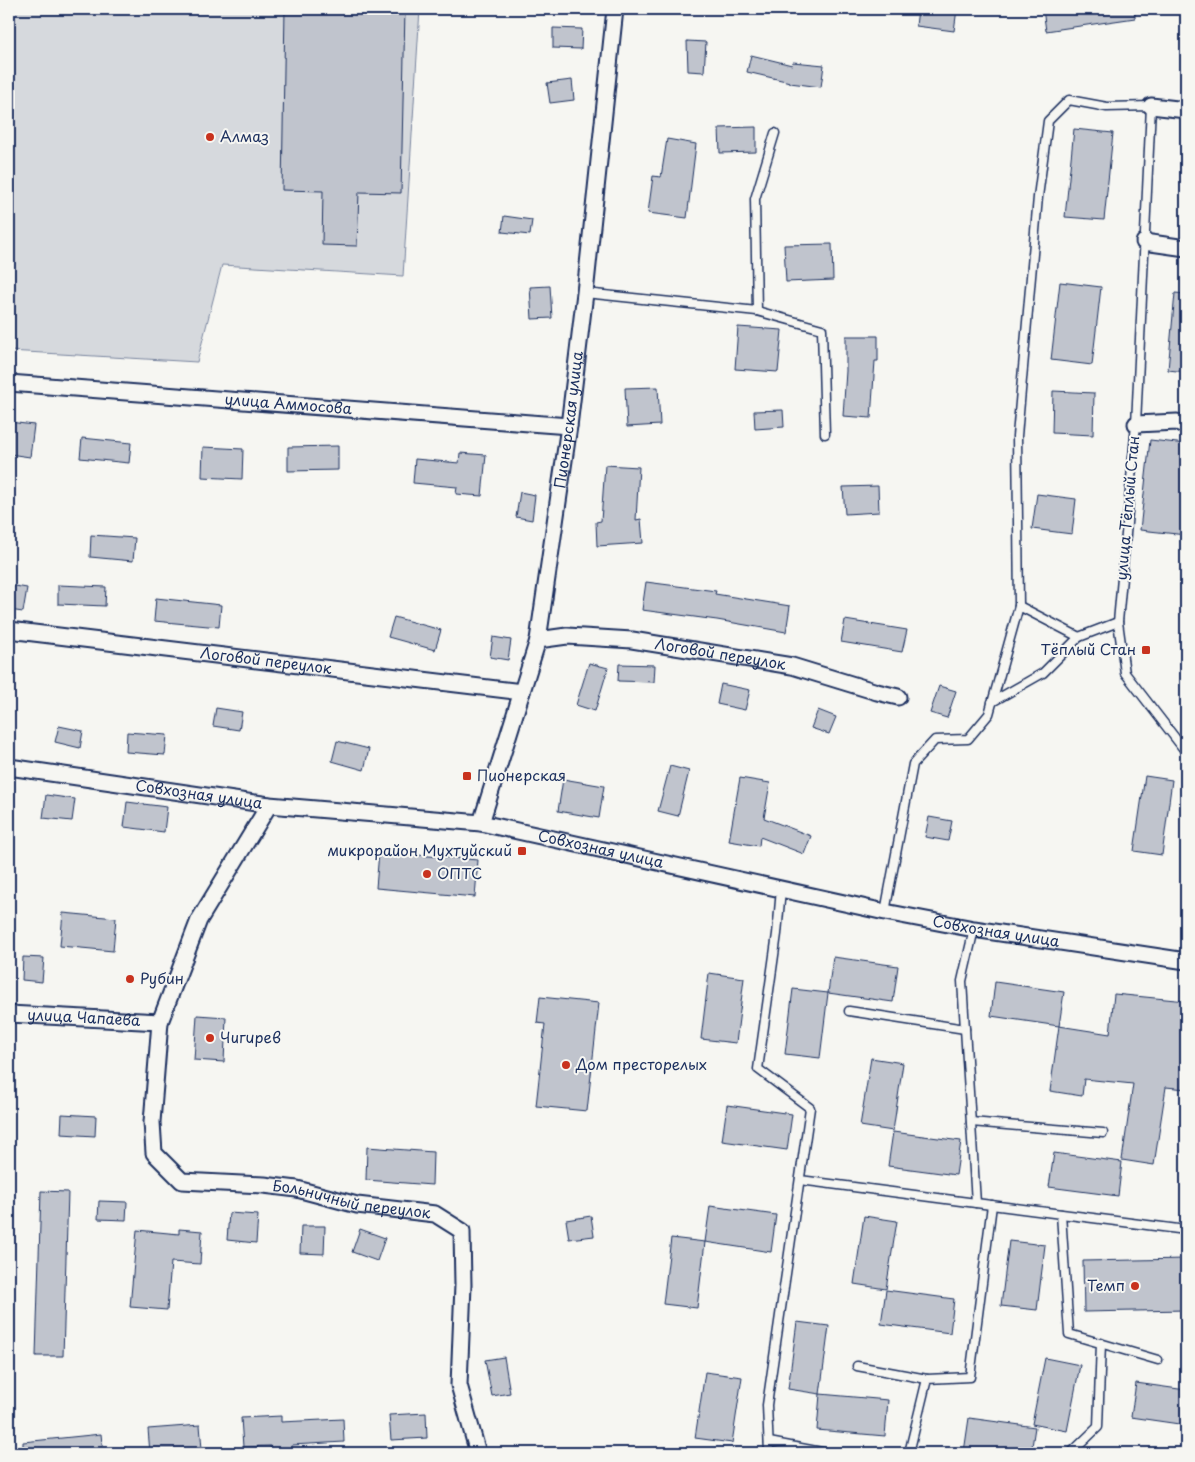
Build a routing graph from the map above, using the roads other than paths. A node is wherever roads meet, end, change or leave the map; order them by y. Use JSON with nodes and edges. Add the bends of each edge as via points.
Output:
{"nodes":[{"id":1,"x":615,"y":9,"type":"edge"},
{"id":2,"x":1151,"y":106,"type":"junction"},
{"id":3,"x":1186,"y":110,"type":"edge"},
{"id":4,"x":775,"y":133,"type":"dead end"},
{"id":5,"x":1144,"y":242,"type":"junction"},
{"id":6,"x":1186,"y":248,"type":"edge"},
{"id":7,"x":585,"y":293,"type":"junction"},
{"id":8,"x":757,"y":311,"type":"junction"},
{"id":9,"x":9,"y":383,"type":"edge"},
{"id":10,"x":1136,"y":424,"type":"junction"},
{"id":11,"x":569,"y":426,"type":"junction"},
{"id":12,"x":1186,"y":426,"type":"edge"},
{"id":13,"x":825,"y":434,"type":"dead end"},
{"id":14,"x":1019,"y":606,"type":"junction"},
{"id":15,"x":1118,"y":622,"type":"junction"},
{"id":16,"x":9,"y":630,"type":"edge"},
{"id":17,"x":1079,"y":637,"type":"junction"},
{"id":18,"x":538,"y":640,"type":"junction"},
{"id":19,"x":522,"y":692,"type":"junction"},
{"id":20,"x":898,"y":697,"type":"dead end"},
{"id":21,"x":992,"y":702,"type":"junction"},
{"id":22,"x":1186,"y":752,"type":"edge"},
{"id":23,"x":9,"y":767,"type":"edge"},
{"id":24,"x":269,"y":805,"type":"junction"},
{"id":25,"x":482,"y":823,"type":"junction"},
{"id":26,"x":780,"y":889,"type":"junction"},
{"id":27,"x":885,"y":912,"type":"junction"},
{"id":28,"x":974,"y":929,"type":"junction"},
{"id":29,"x":1185,"y":959,"type":"edge"},
{"id":30,"x":849,"y":1011,"type":"dead end"},
{"id":31,"x":9,"y":1014,"type":"edge"},
{"id":32,"x":160,"y":1022,"type":"junction"},
{"id":33,"x":965,"y":1029,"type":"junction"},
{"id":34,"x":971,"y":1122,"type":"junction"},
{"id":35,"x":1103,"y":1133,"type":"dead end"},
{"id":36,"x":800,"y":1180,"type":"junction"},
{"id":37,"x":976,"y":1204,"type":"junction"},
{"id":38,"x":992,"y":1206,"type":"junction"},
{"id":39,"x":1061,"y":1214,"type":"junction"},
{"id":40,"x":1186,"y":1230,"type":"edge"},
{"id":41,"x":1101,"y":1343,"type":"junction"},
{"id":42,"x":1158,"y":1360,"type":"dead end"},
{"id":43,"x":857,"y":1366,"type":"dead end"},
{"id":44,"x":927,"y":1379,"type":"junction"},
{"id":45,"x":769,"y":1442,"type":"junction"},
{"id":46,"x":478,"y":1453,"type":"edge"},
{"id":47,"x":769,"y":1453,"type":"edge"},
{"id":48,"x":827,"y":1453,"type":"edge"},
{"id":49,"x":909,"y":1453,"type":"edge"},
{"id":50,"x":1071,"y":1453,"type":"edge"}],
"edges":[{"from":1,"to":7,"type":"street","name":"Пионерская улица"},
{"from":2,"to":3,"type":"street"},
{"from":2,"to":5,"type":"lane","name":"улица Тёплый Стан"},
{"from":2,"to":14,"type":"lane","via":[[1107,107],[1069,100],[1048,121],[1038,197],[1017,436]]},
{"from":4,"to":8,"type":"lane","via":[[755,198]]},
{"from":5,"to":6,"type":"street"},
{"from":5,"to":10,"type":"lane","name":"улица Тёплый Стан"},
{"from":7,"to":8,"type":"lane"},
{"from":7,"to":11,"type":"street","name":"Пионерская улица"},
{"from":8,"to":13,"type":"lane","via":[[822,329]]},
{"from":9,"to":11,"type":"street","name":"улица Аммосова"},
{"from":10,"to":12,"type":"street","via":[[1177,422]]},
{"from":10,"to":15,"type":"lane","name":"улица Тёплый Стан"},
{"from":11,"to":18,"type":"street","name":"Пионерская улица"},
{"from":14,"to":17,"type":"lane"},
{"from":14,"to":21,"type":"lane"},
{"from":15,"to":17,"type":"lane"},
{"from":15,"to":22,"type":"lane","name":"улица Тёплый Стан","via":[[1125,673]]},
{"from":16,"to":19,"type":"street","name":"Логовой переулок"},
{"from":17,"to":21,"type":"lane","via":[[1043,673]]},
{"from":18,"to":19,"type":"street","name":"Пионерская улица"},
{"from":18,"to":20,"type":"street","name":"Логовой переулок","via":[[567,636],[632,640],[792,666]]},
{"from":19,"to":25,"type":"street","name":"Пионерская улица"},
{"from":21,"to":27,"type":"lane","via":[[989,714],[968,738],[935,740],[913,764]]},
{"from":23,"to":24,"type":"street","name":"Совхозная улица"},
{"from":24,"to":25,"type":"street","name":"Совхозная улица"},
{"from":24,"to":32,"type":"street","via":[[199,920]]},
{"from":25,"to":26,"type":"street","name":"Совхозная улица"},
{"from":26,"to":27,"type":"street","name":"Совхозная улица"},
{"from":26,"to":36,"type":"lane","via":[[777,934],[758,1068],[810,1108]]},
{"from":27,"to":28,"type":"street","name":"Совхозная улица"},
{"from":28,"to":29,"type":"street","name":"Совхозная улица"},
{"from":28,"to":33,"type":"lane","via":[[962,981]]},
{"from":30,"to":33,"type":"lane"},
{"from":31,"to":32,"type":"street","name":"улица Чапаева"},
{"from":32,"to":46,"type":"street","name":"Больничный переулок","via":[[152,1122],[154,1153],[182,1181],[297,1189],[357,1205],[435,1214],[462,1231],[459,1385]]},
{"from":33,"to":34,"type":"lane"},
{"from":34,"to":35,"type":"lane"},
{"from":34,"to":37,"type":"lane"},
{"from":36,"to":37,"type":"lane"},
{"from":36,"to":45,"type":"lane","via":[[767,1405]]},
{"from":37,"to":38,"type":"lane"},
{"from":38,"to":39,"type":"lane"},
{"from":38,"to":44,"type":"lane","via":[[970,1377]]},
{"from":39,"to":40,"type":"lane"},
{"from":39,"to":41,"type":"lane","via":[[1070,1334]]},
{"from":41,"to":42,"type":"lane"},
{"from":41,"to":50,"type":"lane","via":[[1098,1427]]},
{"from":43,"to":44,"type":"lane"},
{"from":44,"to":49,"type":"lane"},
{"from":45,"to":47,"type":"lane"},
{"from":45,"to":48,"type":"lane"}]}
